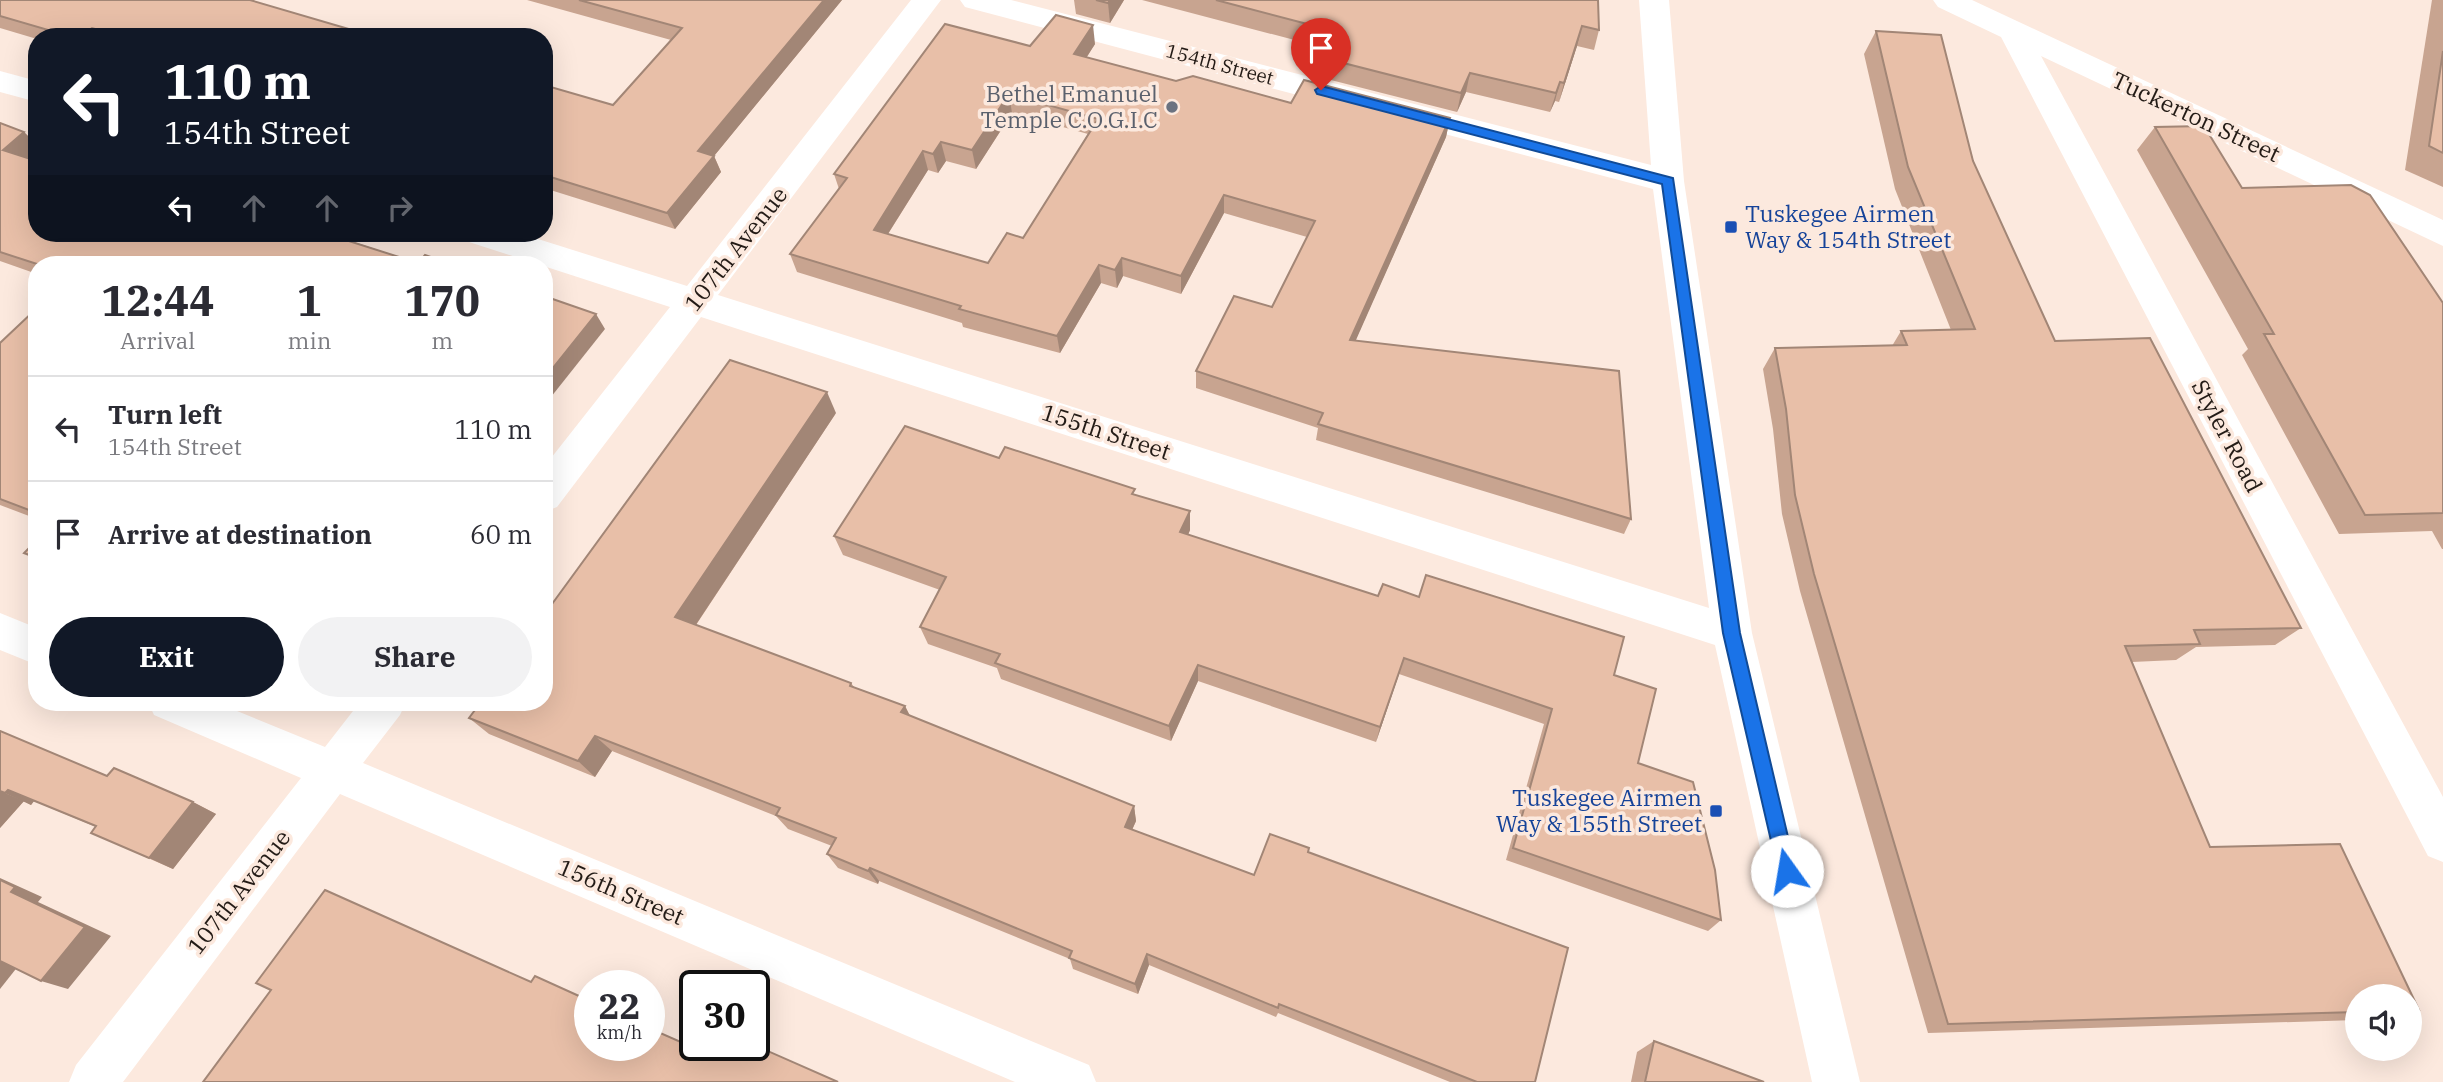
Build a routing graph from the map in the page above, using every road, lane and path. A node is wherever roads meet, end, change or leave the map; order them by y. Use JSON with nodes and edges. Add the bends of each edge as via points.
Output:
{"nodes":[{"id":1,"x":926,"y":0,"type":"edge"},
{"id":2,"x":975,"y":0,"type":"edge"},
{"id":3,"x":1654,"y":0,"type":"edge"},
{"id":4,"x":1948,"y":0,"type":"edge"},
{"id":5,"x":2012,"y":30,"type":"junction"},
{"id":6,"x":0,"y":80,"type":"edge"},
{"id":7,"x":28,"y":89,"type":"edge"},
{"id":8,"x":1668,"y":181,"type":"junction"},
{"id":9,"x":2443,"y":234,"type":"edge"},
{"id":10,"x":509,"y":242,"type":"edge"},
{"id":11,"x":695,"y":301,"type":"junction"},
{"id":12,"x":553,"y":484,"type":"edge"},
{"id":13,"x":0,"y":631,"type":"edge"},
{"id":14,"x":1732,"y":633,"type":"junction"},
{"id":15,"x":28,"y":643,"type":"edge"},
{"id":16,"x":191,"y":711,"type":"edge"},
{"id":17,"x":378,"y":711,"type":"edge"},
{"id":18,"x":333,"y":770,"type":"junction"},
{"id":19,"x":2443,"y":841,"type":"edge"},
{"id":20,"x":93,"y":1082,"type":"edge"},
{"id":21,"x":1072,"y":1082,"type":"edge"},
{"id":22,"x":1836,"y":1082,"type":"edge"}],
"edges":[{"from":1,"to":11,"type":"street","name":"107th Avenue"},
{"from":2,"to":8,"type":"street","name":"154th Street"},
{"from":3,"to":8,"type":"street"},
{"from":4,"to":5,"type":"street","name":"Tuckerton Street"},
{"from":5,"to":9,"type":"street","name":"Tuckerton Street"},
{"from":5,"to":19,"type":"street","name":"Styler Road"},
{"from":6,"to":7,"type":"street"},
{"from":8,"to":14,"type":"street"},
{"from":10,"to":11,"type":"street","name":"155th Street"},
{"from":11,"to":12,"type":"street","name":"107th Avenue"},
{"from":11,"to":14,"type":"street","name":"155th Street"},
{"from":13,"to":15,"type":"street"},
{"from":14,"to":22,"type":"street"},
{"from":16,"to":18,"type":"street","name":"156th Street"},
{"from":17,"to":18,"type":"street","name":"107th Avenue"},
{"from":18,"to":20,"type":"street","name":"107th Avenue"},
{"from":18,"to":21,"type":"street","name":"156th Street"}]}
